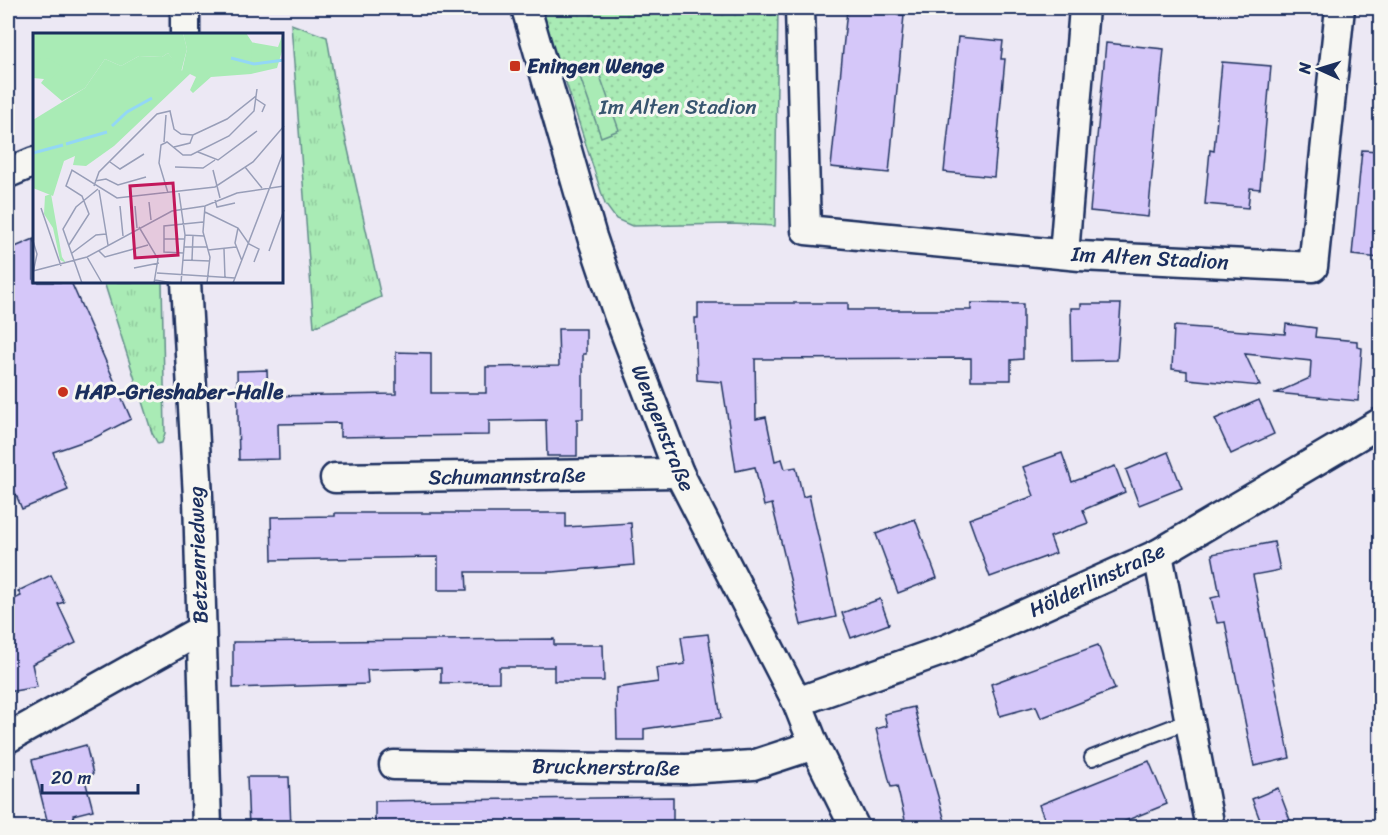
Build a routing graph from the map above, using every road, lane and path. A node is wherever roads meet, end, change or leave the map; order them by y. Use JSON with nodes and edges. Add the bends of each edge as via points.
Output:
{"nodes":[{"id":1,"x":185,"y":8,"type":"edge"},
{"id":2,"x":526,"y":8,"type":"edge"},
{"id":3,"x":800,"y":8,"type":"edge"},
{"id":4,"x":1084,"y":8,"type":"edge"},
{"id":5,"x":1340,"y":8,"type":"edge"},
{"id":6,"x":184,"y":33,"type":"edge"},
{"id":7,"x":33,"y":162,"type":"edge"},
{"id":8,"x":8,"y":173,"type":"edge"},
{"id":9,"x":1064,"y":254,"type":"junction"},
{"id":10,"x":186,"y":284,"type":"edge"},
{"id":11,"x":1380,"y":423,"type":"edge"},
{"id":12,"x":679,"y":473,"type":"junction"},
{"id":13,"x":335,"y":478,"type":"dead end"},
{"id":14,"x":1158,"y":554,"type":"junction"},
{"id":15,"x":201,"y":630,"type":"junction"},
{"id":16,"x":797,"y":702,"type":"junction"},
{"id":17,"x":1191,"y":720,"type":"junction"},
{"id":18,"x":8,"y":738,"type":"edge"},
{"id":19,"x":814,"y":745,"type":"junction"},
{"id":20,"x":1092,"y":758,"type":"dead end"},
{"id":21,"x":394,"y":765,"type":"dead end"},
{"id":22,"x":207,"y":828,"type":"edge"},
{"id":23,"x":855,"y":828,"type":"edge"},
{"id":24,"x":1210,"y":828,"type":"edge"}],
"edges":[{"from":1,"to":6,"type":"street"},
{"from":2,"to":12,"type":"street","name":"Wengenstraße","via":[[592,237]]},
{"from":3,"to":9,"type":"street","name":"Im Alten Stadion","via":[[806,230]]},
{"from":4,"to":9,"type":"street"},
{"from":5,"to":9,"type":"street","name":"Im Alten Stadion","via":[[1313,267]]},
{"from":7,"to":8,"type":"street"},
{"from":10,"to":15,"type":"street","name":"Betzenriedweg"},
{"from":11,"to":14,"type":"street","name":"Hölderlinstraße"},
{"from":12,"to":13,"type":"street","name":"Schumannstraße"},
{"from":12,"to":16,"type":"street","name":"Wengenstraße"},
{"from":14,"to":16,"type":"street","name":"Hölderlinstraße","via":[[947,649]]},
{"from":14,"to":17,"type":"street"},
{"from":15,"to":18,"type":"street"},
{"from":15,"to":22,"type":"street","name":"Betzenriedweg"},
{"from":16,"to":19,"type":"street","name":"Wengenstraße"},
{"from":17,"to":20,"type":"lane"},
{"from":17,"to":24,"type":"street"},
{"from":19,"to":21,"type":"street","name":"Brucknerstraße","via":[[753,765],[686,769]]},
{"from":19,"to":23,"type":"street","name":"Wengenstraße"}]}
